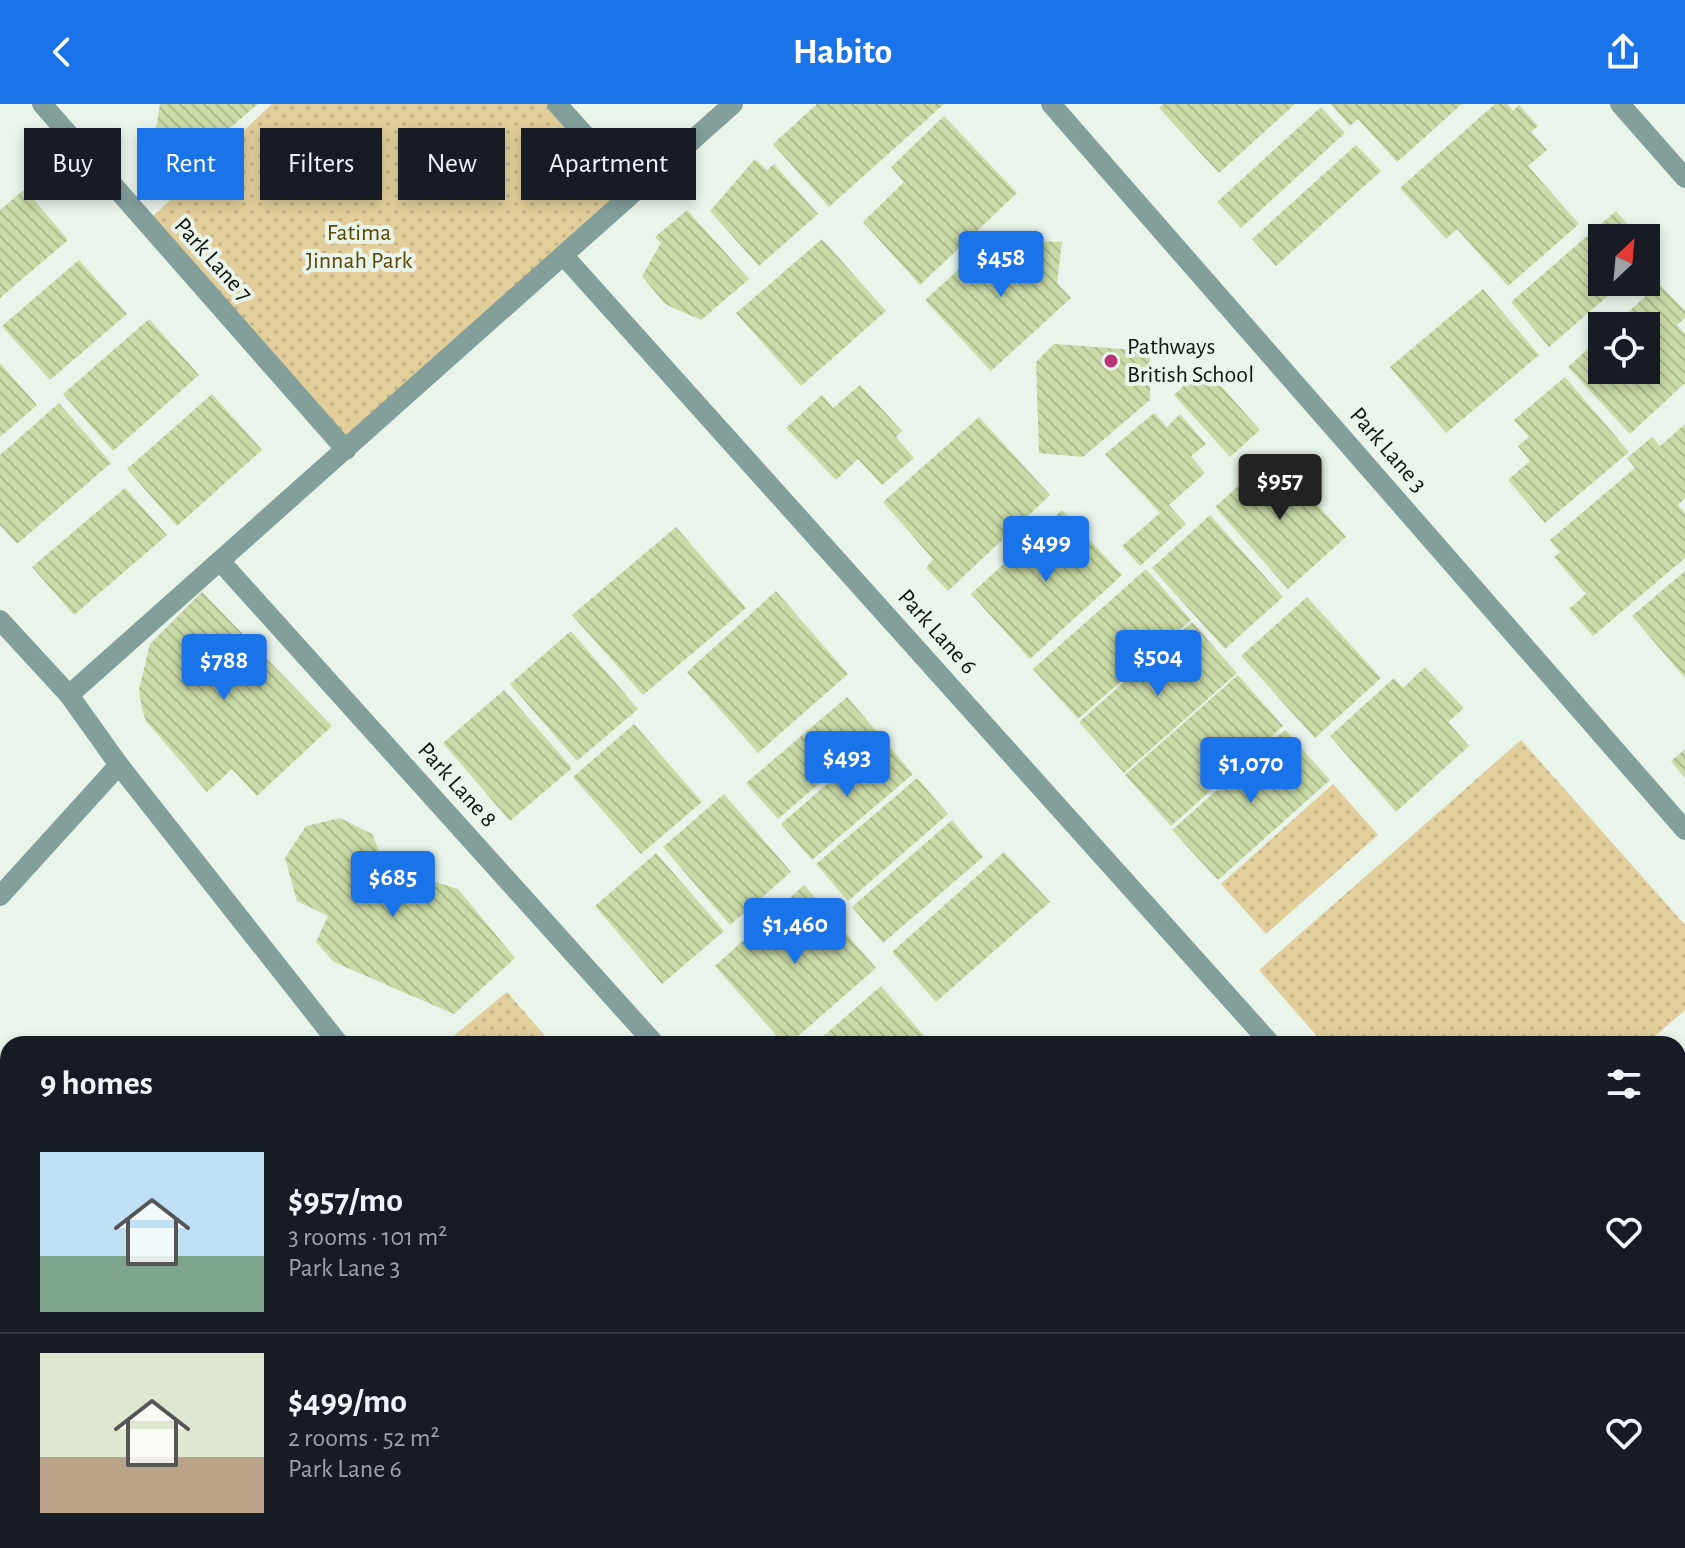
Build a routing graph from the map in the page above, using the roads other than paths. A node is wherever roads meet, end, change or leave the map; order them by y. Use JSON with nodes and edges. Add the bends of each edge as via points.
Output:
{"nodes":[{"id":1,"x":42,"y":104,"type":"edge"},
{"id":2,"x":557,"y":104,"type":"edge"},
{"id":3,"x":733,"y":104,"type":"edge"},
{"id":4,"x":1051,"y":104,"type":"edge"},
{"id":5,"x":1620,"y":104,"type":"edge"},
{"id":6,"x":579,"y":128,"type":"edge"},
{"id":7,"x":696,"y":137,"type":"edge"},
{"id":8,"x":1685,"y":178,"type":"edge"},
{"id":9,"x":625,"y":200,"type":"edge"},
{"id":10,"x":564,"y":256,"type":"junction"},
{"id":11,"x":346,"y":450,"type":"junction"},
{"id":12,"x":220,"y":561,"type":"junction"},
{"id":13,"x":3,"y":631,"type":"edge"},
{"id":14,"x":69,"y":695,"type":"junction"},
{"id":15,"x":119,"y":765,"type":"junction"},
{"id":16,"x":1685,"y":830,"type":"edge"},
{"id":17,"x":0,"y":896,"type":"edge"},
{"id":18,"x":333,"y":1036,"type":"edge"},
{"id":19,"x":648,"y":1036,"type":"edge"},
{"id":20,"x":1264,"y":1036,"type":"edge"}],
"edges":[{"from":1,"to":11,"type":"street","name":"Park Lane 7"},
{"from":2,"to":6,"type":"street"},
{"from":3,"to":7,"type":"street"},
{"from":4,"to":16,"type":"street","name":"Park Lane 3"},
{"from":5,"to":8,"type":"street"},
{"from":9,"to":10,"type":"street"},
{"from":10,"to":11,"type":"street"},
{"from":10,"to":20,"type":"street","name":"Park Lane 6"},
{"from":11,"to":12,"type":"street"},
{"from":12,"to":14,"type":"street"},
{"from":12,"to":19,"type":"street","name":"Park Lane 8"},
{"from":13,"to":14,"type":"street"},
{"from":14,"to":15,"type":"street"},
{"from":15,"to":17,"type":"street"},
{"from":15,"to":18,"type":"street"}]}
